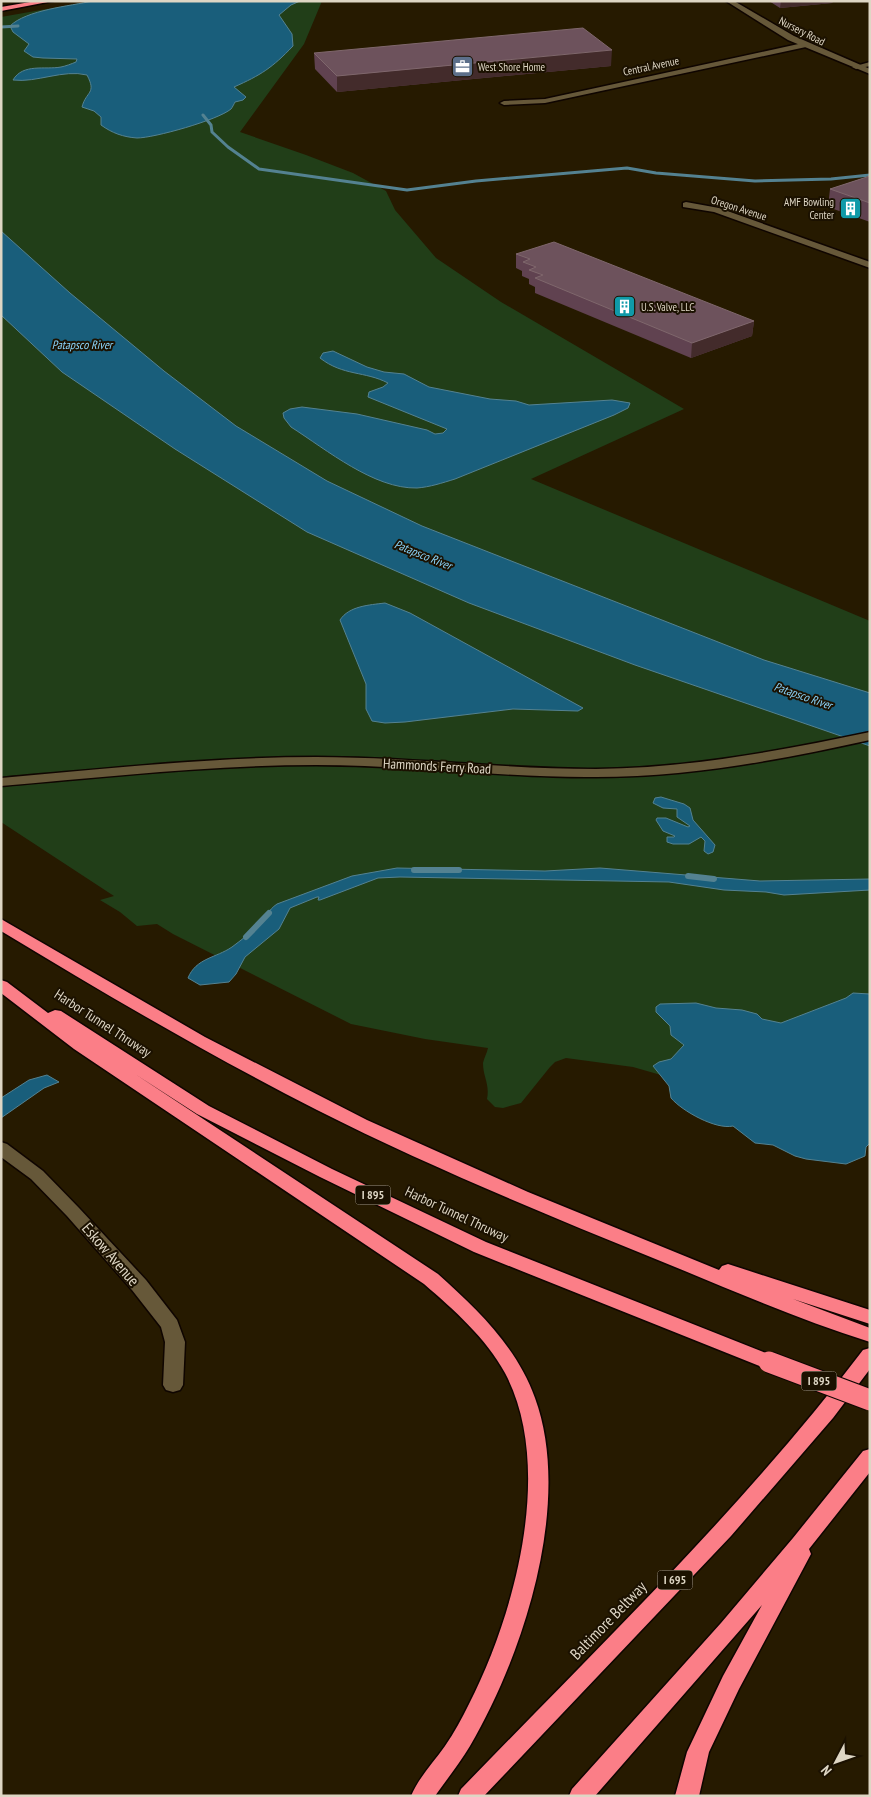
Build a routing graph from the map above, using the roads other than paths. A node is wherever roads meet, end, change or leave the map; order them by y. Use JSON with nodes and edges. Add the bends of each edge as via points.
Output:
{"nodes":[{"id":1,"x":50,"y":1,"type":"edge"},
{"id":2,"x":729,"y":1,"type":"edge"},
{"id":3,"x":1,"y":10,"type":"edge"},
{"id":4,"x":803,"y":44,"type":"junction"},
{"id":5,"x":870,"y":64,"type":"edge"},
{"id":6,"x":856,"y":68,"type":"junction"},
{"id":7,"x":870,"y":72,"type":"edge"},
{"id":8,"x":504,"y":103,"type":"dead end"},
{"id":9,"x":686,"y":205,"type":"dead end"},
{"id":10,"x":870,"y":265,"type":"edge"},
{"id":11,"x":870,"y":736,"type":"edge"},
{"id":12,"x":1,"y":782,"type":"edge"},
{"id":13,"x":1,"y":924,"type":"edge"},
{"id":14,"x":1,"y":980,"type":"edge"},
{"id":15,"x":1,"y":985,"type":"edge"},
{"id":16,"x":1,"y":1148,"type":"edge"},
{"id":17,"x":814,"y":1307,"type":"junction"},
{"id":18,"x":870,"y":1317,"type":"edge"},
{"id":19,"x":870,"y":1335,"type":"edge"},
{"id":20,"x":870,"y":1355,"type":"edge"},
{"id":21,"x":173,"y":1385,"type":"dead end"},
{"id":22,"x":870,"y":1400,"type":"edge"},
{"id":23,"x":870,"y":1457,"type":"edge"},
{"id":24,"x":816,"y":1527,"type":"junction"},
{"id":25,"x":422,"y":1796,"type":"edge"},
{"id":26,"x":469,"y":1796,"type":"edge"},
{"id":27,"x":580,"y":1796,"type":"edge"},
{"id":28,"x":687,"y":1796,"type":"edge"}],
"edges":[{"from":1,"to":3,"type":"highway"},
{"from":2,"to":4,"type":"street","name":"Nursery Road"},
{"from":4,"to":6,"type":"street","name":"Nursery Road"},
{"from":4,"to":8,"type":"street","name":"Central Avenue","via":[[545,101]]},
{"from":5,"to":6,"type":"street"},
{"from":6,"to":7,"type":"street","name":"Nursery Road"},
{"from":9,"to":10,"type":"street","name":"Oregon Avenue","via":[[716,210]]},
{"from":11,"to":12,"type":"street","name":"Hammonds Ferry Road","via":[[723,764],[623,772],[288,761]]},
{"from":13,"to":17,"type":"highway","via":[[172,1024],[321,1105],[494,1187],[626,1240]]},
{"from":14,"to":22,"type":"highway","name":"Harbor Tunnel Thruway","number":"I 895","bridge":true,"via":[[203,1110],[326,1173],[480,1247]]},
{"from":15,"to":25,"type":"highway","via":[[80,1045],[431,1279],[491,1337],[514,1372],[529,1408],[538,1450],[538,1500],[529,1562],[512,1632],[485,1694],[454,1751]]},
{"from":16,"to":21,"type":"street","name":"Eskow Avenue","via":[[37,1175],[73,1212],[170,1325],[175,1342]]},
{"from":17,"to":18,"type":"highway"},
{"from":17,"to":19,"type":"highway"},
{"from":20,"to":26,"type":"highway","name":"Baltimore Beltway","number":"I 695","via":[[826,1414],[724,1530]]},
{"from":23,"to":24,"type":"highway"},
{"from":24,"to":27,"type":"highway","via":[[689,1676]]},
{"from":24,"to":28,"type":"highway","via":[[731,1683],[698,1752]]}]}
